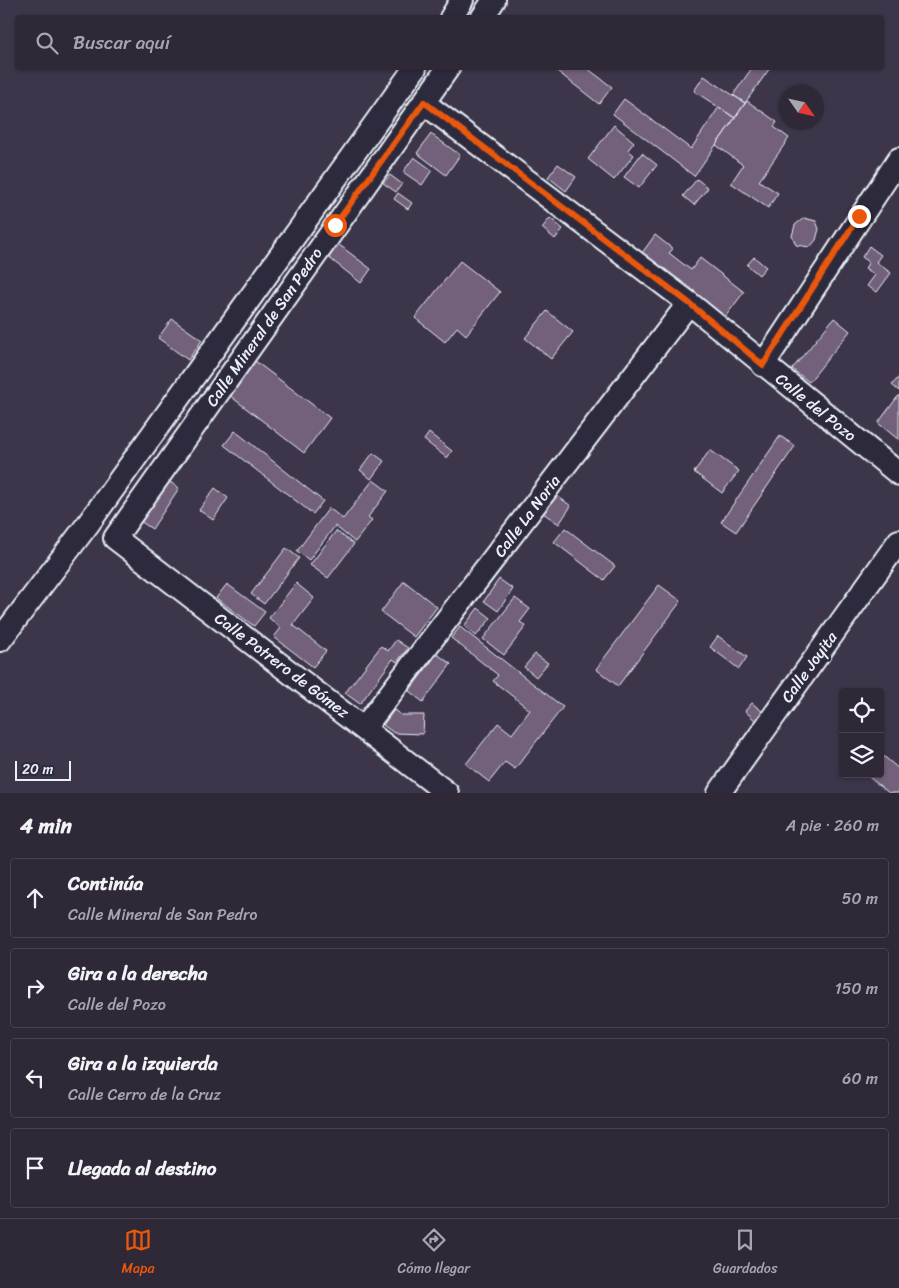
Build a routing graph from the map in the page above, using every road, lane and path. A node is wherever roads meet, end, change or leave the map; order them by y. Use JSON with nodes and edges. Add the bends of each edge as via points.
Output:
{"nodes":[{"id":1,"x":462,"y":0,"type":"edge"},
{"id":2,"x":494,"y":0,"type":"edge"},
{"id":3,"x":453,"y":15,"type":"edge"},
{"id":4,"x":484,"y":15,"type":"edge"},
{"id":5,"x":415,"y":70,"type":"edge"},
{"id":6,"x":447,"y":70,"type":"edge"},
{"id":7,"x":424,"y":102,"type":"junction"},
{"id":8,"x":899,"y":159,"type":"edge"},
{"id":9,"x":689,"y":303,"type":"junction"},
{"id":10,"x":763,"y":365,"type":"junction"},
{"id":11,"x":899,"y":474,"type":"edge"},
{"id":12,"x":115,"y":538,"type":"joint"},
{"id":13,"x":899,"y":541,"type":"edge"},
{"id":14,"x":0,"y":640,"type":"edge"},
{"id":15,"x":364,"y":728,"type":"junction"},
{"id":16,"x":447,"y":793,"type":"edge"},
{"id":17,"x":719,"y":793,"type":"edge"}],
"edges":[{"from":1,"to":3,"type":"street"},
{"from":2,"to":4,"type":"street"},
{"from":5,"to":14,"type":"street","via":[[88,524]]},
{"from":6,"to":7,"type":"street","name":"Calle Mineral de San Pedro"},
{"from":7,"to":9,"type":"street","name":"Calle del Pozo"},
{"from":7,"to":12,"type":"street","name":"Calle Mineral de San Pedro"},
{"from":8,"to":10,"type":"street"},
{"from":9,"to":10,"type":"street","name":"Calle del Pozo"},
{"from":9,"to":15,"type":"street","name":"Calle La Noria"},
{"from":10,"to":11,"type":"street","name":"Calle del Pozo"},
{"from":12,"to":15,"type":"street","name":"Calle Potrero de Gómez"},
{"from":13,"to":17,"type":"street","name":"Calle Joyita"},
{"from":15,"to":16,"type":"street","name":"Calle Potrero de Gómez"}]}
